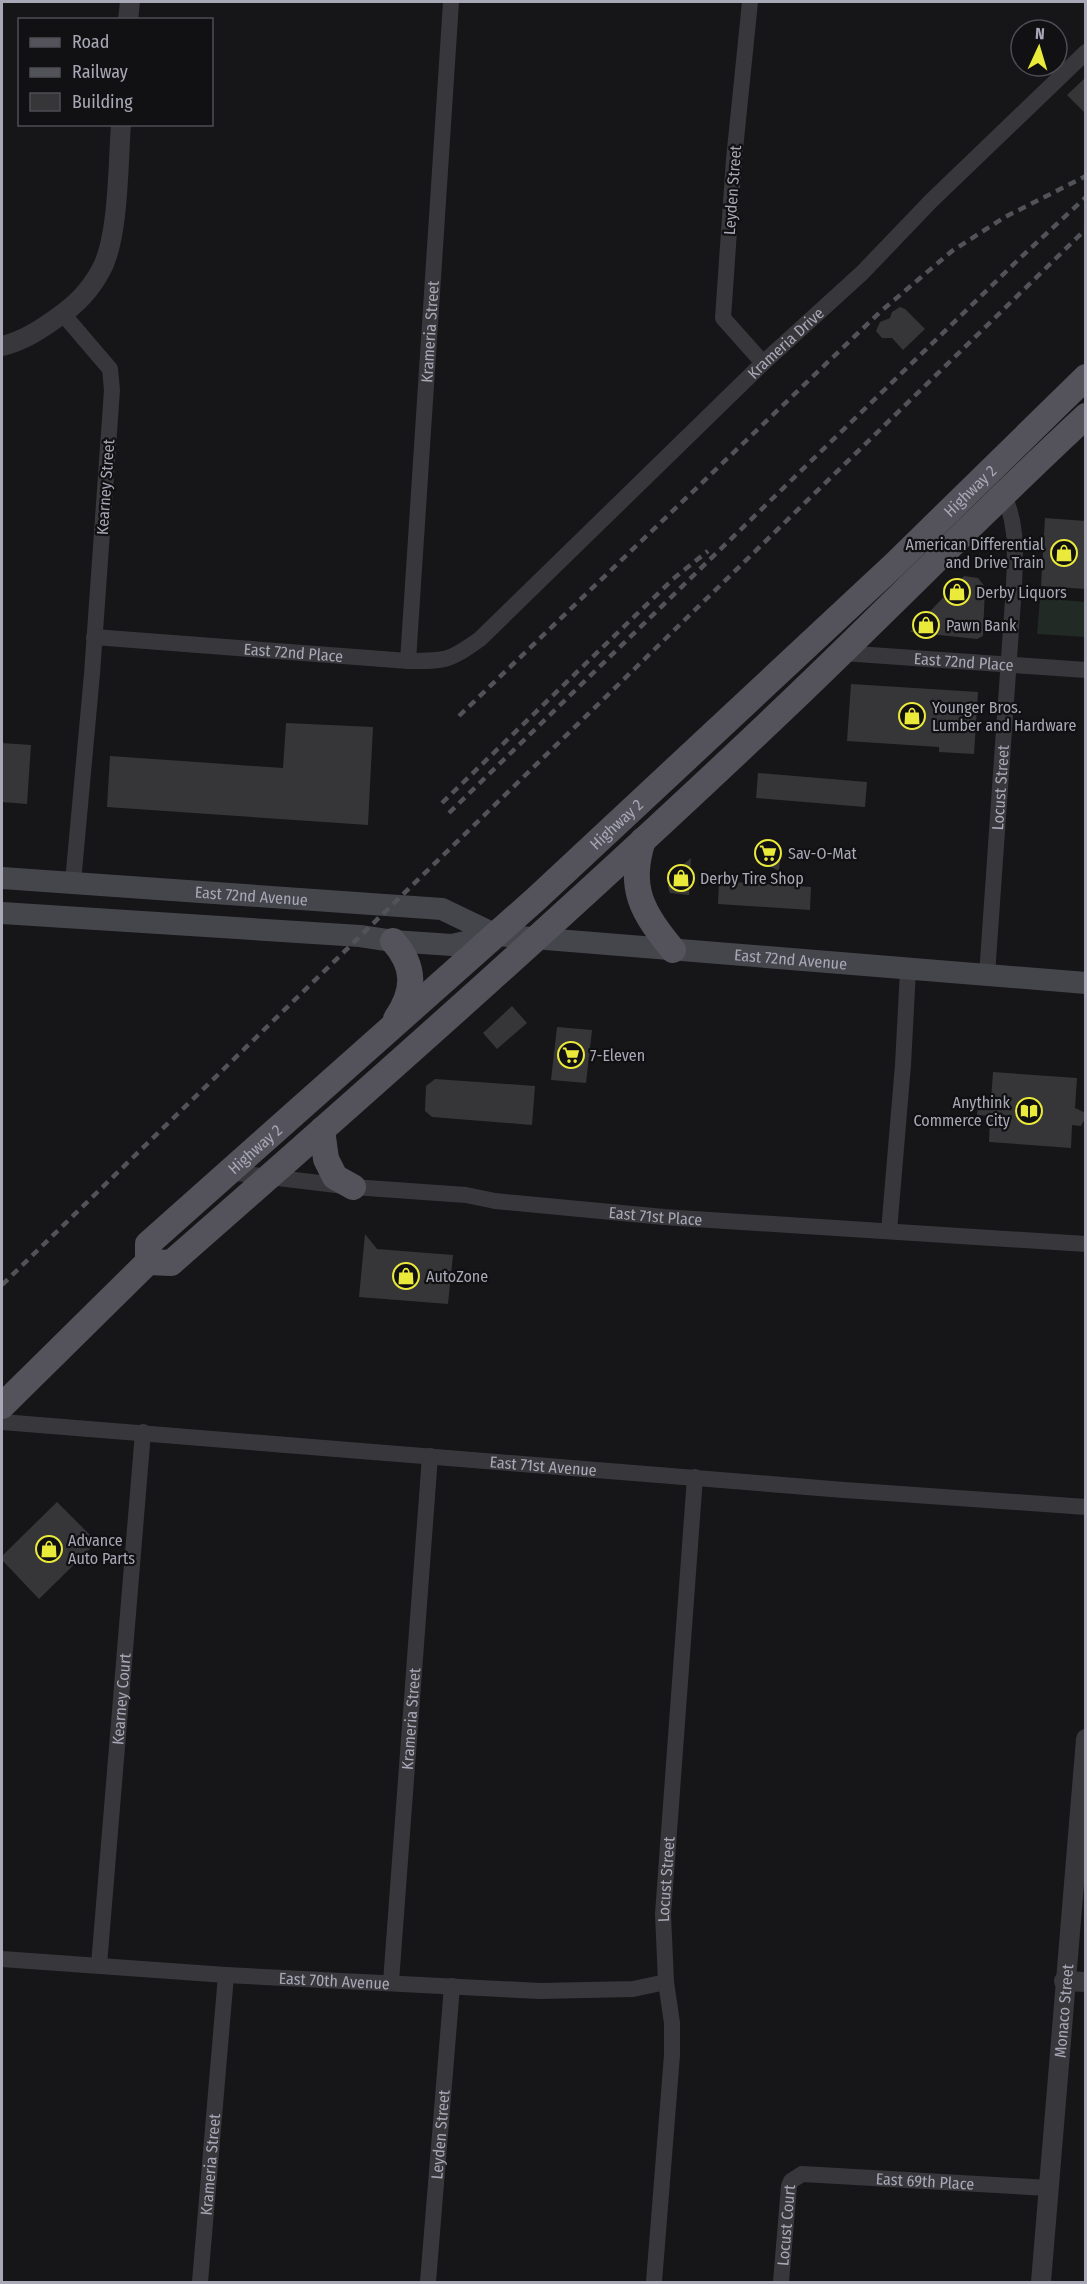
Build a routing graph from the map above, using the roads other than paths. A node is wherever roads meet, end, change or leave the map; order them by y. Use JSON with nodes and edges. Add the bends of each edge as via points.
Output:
{"nodes":[{"id":1,"x":129,"y":2,"type":"edge"},
{"id":2,"x":451,"y":2,"type":"edge"},
{"id":3,"x":750,"y":2,"type":"edge"},
{"id":4,"x":128,"y":18,"type":"edge"},
{"id":5,"x":1086,"y":52,"type":"edge"},
{"id":6,"x":121,"y":126,"type":"edge"},
{"id":7,"x":63,"y":314,"type":"junction"},
{"id":8,"x":2,"y":346,"type":"edge"},
{"id":9,"x":763,"y":363,"type":"junction"},
{"id":10,"x":1086,"y":377,"type":"edge"},
{"id":11,"x":1086,"y":416,"type":"edge"},
{"id":12,"x":1003,"y":493,"type":"junction"},
{"id":13,"x":486,"y":634,"type":"joint"},
{"id":14,"x":94,"y":637,"type":"junction"},
{"id":15,"x":842,"y":653,"type":"junction"},
{"id":16,"x":408,"y":661,"type":"junction"},
{"id":17,"x":1009,"y":666,"type":"junction"},
{"id":18,"x":1086,"y":670,"type":"edge"},
{"id":19,"x":643,"y":840,"type":"junction"},
{"id":20,"x":2,"y":878,"type":"edge"},
{"id":21,"x":73,"y":882,"type":"junction"},
{"id":22,"x":2,"y":913,"type":"edge"},
{"id":23,"x":496,"y":935,"type":"junction"},
{"id":24,"x":534,"y":938,"type":"junction"},
{"id":25,"x":393,"y":941,"type":"junction"},
{"id":26,"x":673,"y":950,"type":"junction"},
{"id":27,"x":908,"y":970,"type":"junction"},
{"id":28,"x":987,"y":975,"type":"junction"},
{"id":29,"x":1086,"y":983,"type":"edge"},
{"id":30,"x":386,"y":1033,"type":"junction"},
{"id":31,"x":322,"y":1130,"type":"junction"},
{"id":32,"x":228,"y":1172,"type":"junction"},
{"id":33,"x":268,"y":1178,"type":"junction"},
{"id":34,"x":353,"y":1187,"type":"junction"},
{"id":35,"x":889,"y":1231,"type":"junction"},
{"id":36,"x":1086,"y":1244,"type":"edge"},
{"id":37,"x":148,"y":1262,"type":"junction"},
{"id":38,"x":2,"y":1406,"type":"edge"},
{"id":39,"x":2,"y":1422,"type":"edge"},
{"id":40,"x":143,"y":1432,"type":"junction"},
{"id":41,"x":430,"y":1456,"type":"junction"},
{"id":42,"x":695,"y":1477,"type":"junction"},
{"id":43,"x":1086,"y":1507,"type":"edge"},
{"id":44,"x":1086,"y":1739,"type":"edge"},
{"id":45,"x":2,"y":1959,"type":"edge"},
{"id":46,"x":99,"y":1965,"type":"junction"},
{"id":47,"x":226,"y":1975,"type":"junction"},
{"id":48,"x":1064,"y":1981,"type":"junction"},
{"id":49,"x":666,"y":1982,"type":"junction"},
{"id":50,"x":1086,"y":1982,"type":"edge"},
{"id":51,"x":391,"y":1983,"type":"junction"},
{"id":52,"x":453,"y":1986,"type":"junction"},
{"id":53,"x":802,"y":2174,"type":"joint"},
{"id":54,"x":1048,"y":2188,"type":"junction"},
{"id":55,"x":200,"y":2283,"type":"edge"},
{"id":56,"x":428,"y":2283,"type":"edge"},
{"id":57,"x":654,"y":2283,"type":"edge"},
{"id":58,"x":782,"y":2283,"type":"edge"},
{"id":59,"x":1041,"y":2283,"type":"edge"}],
"edges":[{"from":1,"to":4,"type":"street"},
{"from":2,"to":16,"type":"street","name":"Krameria Street"},
{"from":3,"to":9,"type":"street","name":"Leyden Street","via":[[723,318]]},
{"from":5,"to":9,"type":"street","name":"Krameria Drive","via":[[862,273]]},
{"from":6,"to":7,"type":"street","via":[[113,230],[103,268],[87,291]]},
{"from":7,"to":8,"type":"street","via":[[35,334]]},
{"from":7,"to":14,"type":"street","name":"Kearney Street","via":[[110,369],[112,390]]},
{"from":9,"to":13,"type":"street","name":"Krameria Drive"},
{"from":10,"to":23,"type":"main road","name":"Highway 2","via":[[895,564]]},
{"from":11,"to":12,"type":"main road","name":"Highway 2"},
{"from":12,"to":15,"type":"main road","name":"Highway 2"},
{"from":12,"to":17,"type":"street","name":"Locust Street","via":[[1016,533]]},
{"from":13,"to":16,"type":"street","name":"East 72nd Place","via":[[448,659]]},
{"from":14,"to":16,"type":"street","name":"East 72nd Place"},
{"from":14,"to":21,"type":"street","name":"Kearney Street"},
{"from":15,"to":17,"type":"street","name":"East 72nd Place"},
{"from":15,"to":19,"type":"main road","name":"Highway 2"},
{"from":17,"to":18,"type":"street","name":"East 72nd Place"},
{"from":17,"to":28,"type":"street","name":"Locust Street"},
{"from":19,"to":24,"type":"main road","name":"Highway 2"},
{"from":19,"to":26,"type":"main road","via":[[636,863],[640,900],[653,926]]},
{"from":20,"to":21,"type":"main road","name":"East 72nd Avenue"},
{"from":21,"to":23,"type":"main road","name":"East 72nd Avenue","via":[[442,909]]},
{"from":22,"to":25,"type":"main road","name":"East 72nd Avenue"},
{"from":23,"to":24,"type":"main road","name":"East 72nd Avenue"},
{"from":23,"to":25,"type":"main road","name":"East 72nd Avenue","via":[[452,945]]},
{"from":23,"to":30,"type":"main road","name":"Highway 2"},
{"from":24,"to":26,"type":"main road","name":"East 72nd Avenue"},
{"from":24,"to":31,"type":"main road","name":"Highway 2"},
{"from":25,"to":30,"type":"main road","via":[[408,963],[410,985],[404,1008]]},
{"from":26,"to":27,"type":"main road","name":"East 72nd Avenue"},
{"from":27,"to":28,"type":"main road","name":"East 72nd Avenue"},
{"from":27,"to":35,"type":"street"},
{"from":28,"to":29,"type":"main road","name":"East 72nd Avenue"},
{"from":30,"to":32,"type":"main road","name":"Highway 2"},
{"from":31,"to":33,"type":"main road","name":"Highway 2"},
{"from":31,"to":34,"type":"main road","via":[[326,1159],[335,1177]]},
{"from":32,"to":33,"type":"street","name":"East 71st Place"},
{"from":32,"to":37,"type":"main road","name":"Highway 2","via":[[148,1244]]},
{"from":33,"to":34,"type":"street","name":"East 71st Place"},
{"from":33,"to":37,"type":"main road","name":"Highway 2","via":[[171,1263]]},
{"from":34,"to":35,"type":"street","name":"East 71st Place","via":[[664,1217]]},
{"from":35,"to":36,"type":"street","name":"East 71st Place"},
{"from":37,"to":38,"type":"main road","name":"Highway 2"},
{"from":39,"to":40,"type":"street","name":"East 71st Avenue"},
{"from":40,"to":41,"type":"street","name":"East 71st Avenue"},
{"from":40,"to":46,"type":"street","name":"Kearney Court"},
{"from":41,"to":42,"type":"street","name":"East 71st Avenue"},
{"from":41,"to":51,"type":"street","name":"Krameria Street"},
{"from":42,"to":43,"type":"street","name":"East 71st Avenue"},
{"from":42,"to":49,"type":"street","name":"Locust Street","via":[[663,1914]]},
{"from":44,"to":48,"type":"street","name":"Monaco Street"},
{"from":45,"to":46,"type":"street","name":"East 70th Avenue"},
{"from":46,"to":47,"type":"street","name":"East 70th Avenue"},
{"from":47,"to":51,"type":"street","name":"East 70th Avenue"},
{"from":47,"to":55,"type":"street","name":"Krameria Street"},
{"from":48,"to":50,"type":"street"},
{"from":48,"to":54,"type":"street","name":"Monaco Street"},
{"from":49,"to":52,"type":"street","name":"East 70th Avenue","via":[[605,1991]]},
{"from":49,"to":57,"type":"street","name":"Locust Street","via":[[672,2055]]},
{"from":51,"to":52,"type":"street","name":"East 70th Avenue"},
{"from":52,"to":56,"type":"street","name":"Leyden Street"},
{"from":53,"to":54,"type":"street","name":"East 69th Place"},
{"from":53,"to":58,"type":"street","name":"Locust Court","via":[[789,2186]]},
{"from":54,"to":59,"type":"street","name":"Monaco Street"}]}
